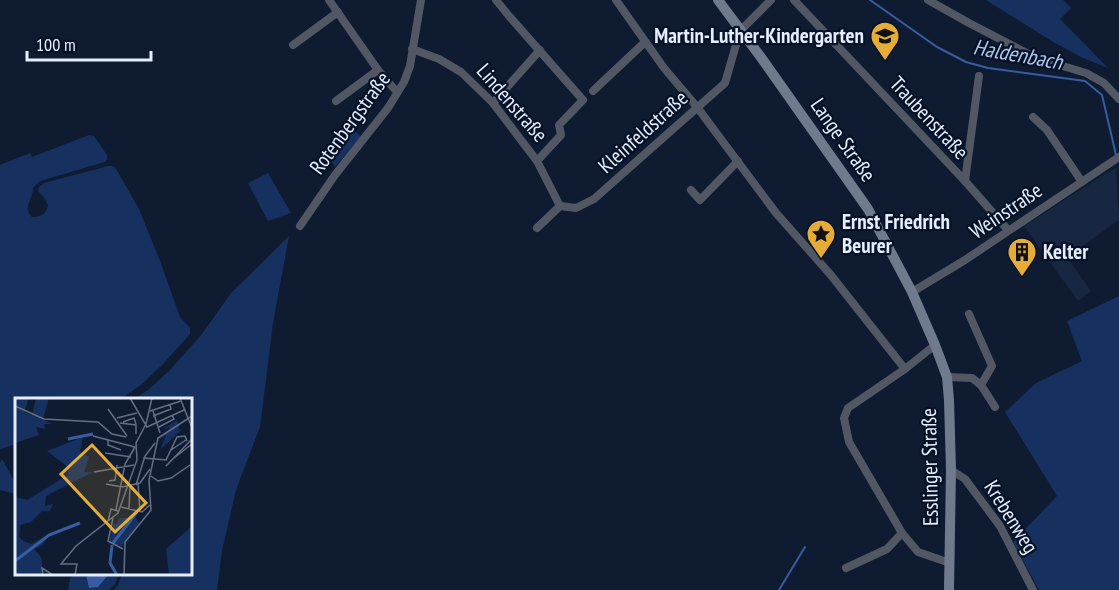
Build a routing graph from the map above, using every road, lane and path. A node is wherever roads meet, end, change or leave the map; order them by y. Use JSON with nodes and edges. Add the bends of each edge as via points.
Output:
{"nodes":[{"id":1,"x":329,"y":0,"type":"edge"},
{"id":2,"x":496,"y":0,"type":"edge"},
{"id":3,"x":616,"y":0,"type":"edge"},
{"id":4,"x":718,"y":0,"type":"edge"},
{"id":5,"x":771,"y":0,"type":"edge"},
{"id":6,"x":794,"y":0,"type":"edge"},
{"id":7,"x":928,"y":0,"type":"edge"},
{"id":8,"x":418,"y":1,"type":"edge"},
{"id":9,"x":338,"y":12,"type":"junction"},
{"id":10,"x":740,"y":31,"type":"junction"},
{"id":11,"x":645,"y":42,"type":"junction"},
{"id":12,"x":293,"y":45,"type":"dead end"},
{"id":13,"x":412,"y":49,"type":"junction"},
{"id":14,"x":540,"y":51,"type":"junction"},
{"id":15,"x":378,"y":70,"type":"junction"},
{"id":16,"x":980,"y":76,"type":"dead end"},
{"id":17,"x":593,"y":91,"type":"dead end"},
{"id":18,"x":397,"y":92,"type":"junction"},
{"id":19,"x":1119,"y":99,"type":"edge"},
{"id":20,"x":336,"y":101,"type":"dead end"},
{"id":21,"x":493,"y":103,"type":"junction"},
{"id":22,"x":697,"y":107,"type":"junction"},
{"id":23,"x":1033,"y":117,"type":"dead end"},
{"id":24,"x":1116,"y":159,"type":"edge"},
{"id":25,"x":537,"y":161,"type":"junction"},
{"id":26,"x":738,"y":162,"type":"junction"},
{"id":27,"x":965,"y":181,"type":"junction"},
{"id":28,"x":1082,"y":182,"type":"junction"},
{"id":29,"x":691,"y":190,"type":"dead end"},
{"id":30,"x":560,"y":206,"type":"junction"},
{"id":31,"x":300,"y":226,"type":"dead end"},
{"id":32,"x":537,"y":228,"type":"dead end"},
{"id":33,"x":1008,"y":230,"type":"junction"},
{"id":34,"x":912,"y":292,"type":"junction"},
{"id":35,"x":969,"y":314,"type":"dead end"},
{"id":36,"x":935,"y":345,"type":"junction"},
{"id":37,"x":905,"y":369,"type":"junction"},
{"id":38,"x":946,"y":377,"type":"junction"},
{"id":39,"x":981,"y":385,"type":"junction"},
{"id":40,"x":995,"y":407,"type":"dead end"},
{"id":41,"x":951,"y":470,"type":"junction"},
{"id":42,"x":902,"y":533,"type":"junction"},
{"id":43,"x":950,"y":563,"type":"junction"},
{"id":44,"x":846,"y":568,"type":"dead end"},
{"id":45,"x":949,"y":590,"type":"edge"},
{"id":46,"x":1033,"y":590,"type":"edge"}],
"edges":[{"from":1,"to":9,"type":"street"},
{"from":2,"to":14,"type":"street"},
{"from":3,"to":11,"type":"street"},
{"from":4,"to":10,"type":"main road","name":"Lange Straße"},
{"from":5,"to":10,"type":"street"},
{"from":6,"to":27,"type":"street","name":"Traubenstraße"},
{"from":7,"to":19,"type":"street","via":[[1036,58],[1086,72]]},
{"from":8,"to":13,"type":"street","name":"Rotenbergstraße"},
{"from":9,"to":12,"type":"street"},
{"from":9,"to":15,"type":"street"},
{"from":10,"to":22,"type":"street","name":"Kleinfeldstraße","via":[[725,83]]},
{"from":10,"to":34,"type":"main road","name":"Lange Straße","via":[[868,209]]},
{"from":11,"to":17,"type":"street"},
{"from":11,"to":22,"type":"street"},
{"from":13,"to":18,"type":"street","name":"Rotenbergstraße","via":[[407,74]]},
{"from":13,"to":21,"type":"street","name":"Lindenstraße","via":[[461,72]]},
{"from":14,"to":21,"type":"street"},
{"from":14,"to":25,"type":"street","via":[[583,100],[559,125],[561,135]]},
{"from":15,"to":18,"type":"street"},
{"from":15,"to":20,"type":"street"},
{"from":16,"to":27,"type":"street","name":"Traubenstraße"},
{"from":18,"to":31,"type":"street","name":"Rotenbergstraße"},
{"from":21,"to":25,"type":"street","name":"Lindenstraße"},
{"from":22,"to":26,"type":"street"},
{"from":22,"to":30,"type":"street","name":"Kleinfeldstraße","via":[[594,200],[576,208]]},
{"from":23,"to":28,"type":"street","via":[[1047,130]]},
{"from":24,"to":28,"type":"street","name":"Weinstraße"},
{"from":25,"to":30,"type":"street","name":"Lindenstraße"},
{"from":26,"to":29,"type":"street","via":[[700,200]]},
{"from":26,"to":37,"type":"street"},
{"from":27,"to":33,"type":"street","name":"Traubenstraße"},
{"from":28,"to":33,"type":"street","name":"Weinstraße"},
{"from":30,"to":32,"type":"street"},
{"from":33,"to":34,"type":"street","name":"Weinstraße"},
{"from":34,"to":36,"type":"main road","name":"Lange Straße"},
{"from":35,"to":39,"type":"street","via":[[992,366]]},
{"from":36,"to":37,"type":"street"},
{"from":36,"to":38,"type":"main road","name":"Esslinger Straße"},
{"from":37,"to":42,"type":"street","via":[[848,408],[844,418],[849,442]]},
{"from":38,"to":39,"type":"street","via":[[972,378]]},
{"from":38,"to":41,"type":"main road","name":"Esslinger Straße"},
{"from":39,"to":40,"type":"street"},
{"from":41,"to":43,"type":"main road","name":"Esslinger Straße"},
{"from":41,"to":46,"type":"street","name":"Krebenweg","via":[[965,479],[1000,526]]},
{"from":42,"to":43,"type":"street","via":[[918,552]]},
{"from":42,"to":44,"type":"street","via":[[887,549]]},
{"from":43,"to":45,"type":"main road","name":"Esslinger Straße"}]}
